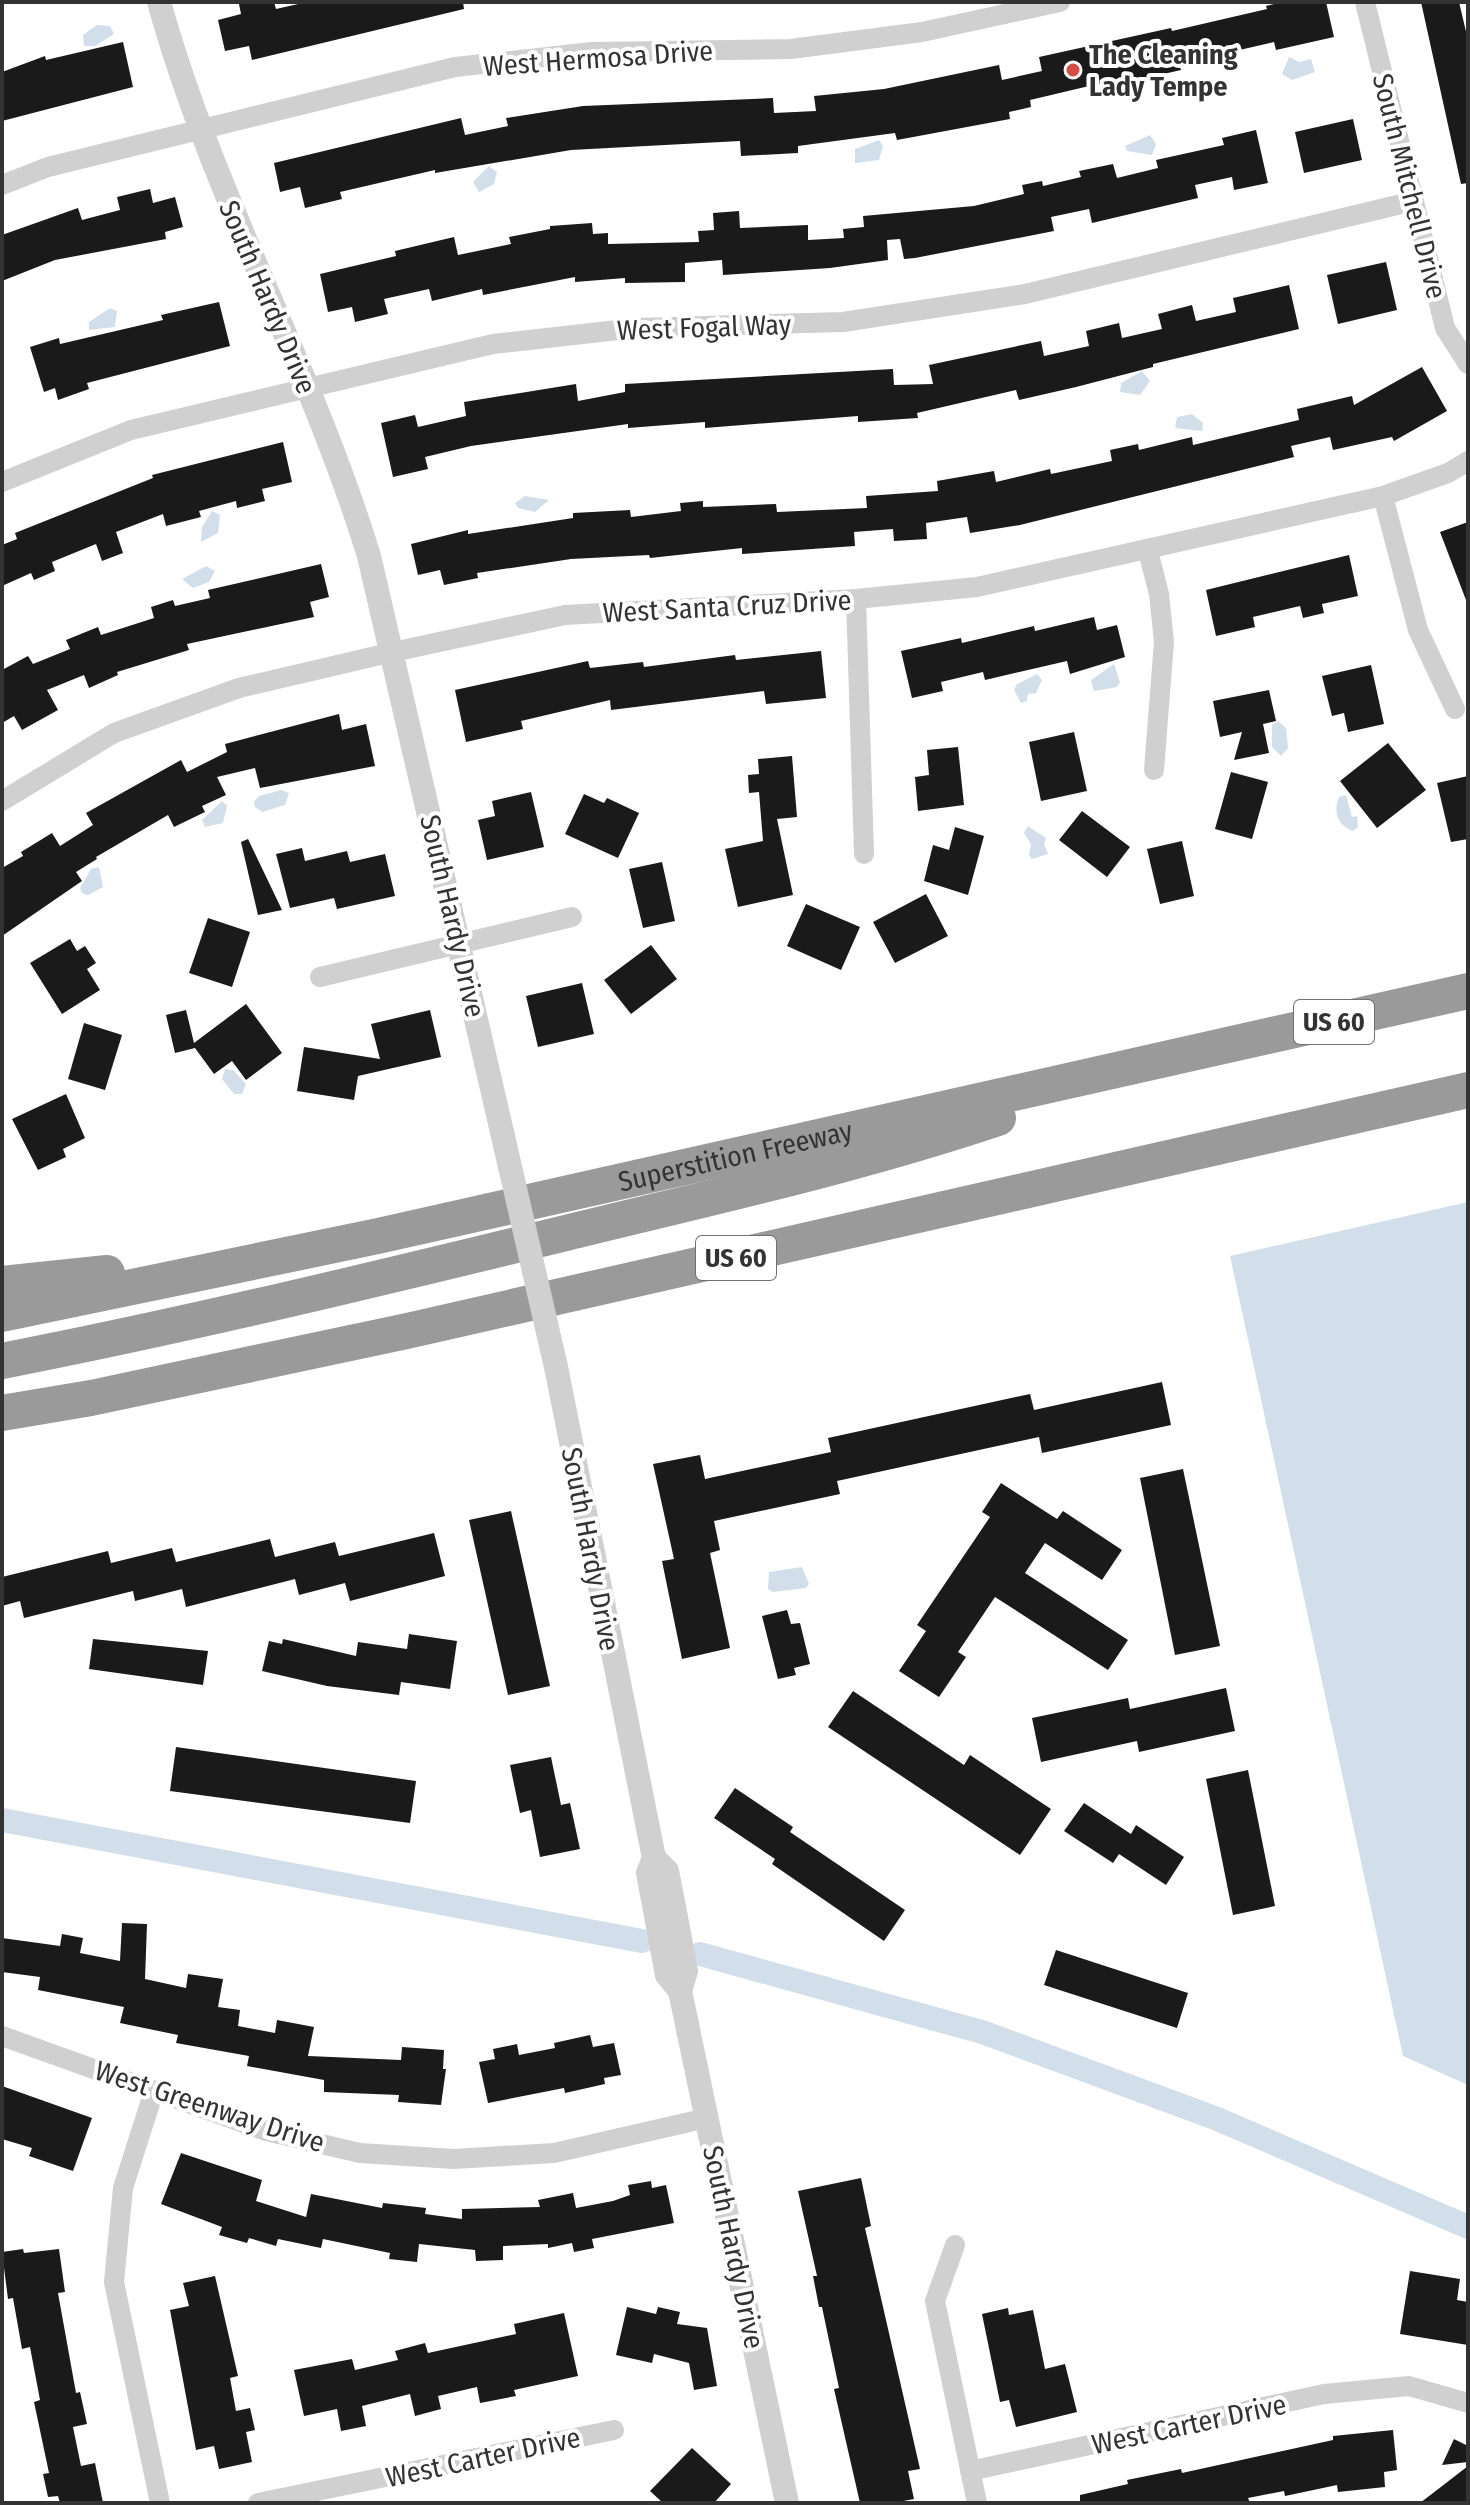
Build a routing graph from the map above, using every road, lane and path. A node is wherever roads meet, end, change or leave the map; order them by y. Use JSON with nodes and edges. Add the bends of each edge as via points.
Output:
{"nodes":[{"id":1,"x":159,"y":2,"type":"edge"},
{"id":2,"x":1060,"y":2,"type":"edge"},
{"id":3,"x":1365,"y":2,"type":"edge"},
{"id":4,"x":199,"y":127,"type":"junction"},
{"id":5,"x":2,"y":185,"type":"edge"},
{"id":6,"x":1414,"y":201,"type":"junction"},
{"id":7,"x":1468,"y":364,"type":"edge"},
{"id":8,"x":305,"y":387,"type":"junction"},
{"id":9,"x":1468,"y":461,"type":"edge"},
{"id":10,"x":2,"y":482,"type":"edge"},
{"id":11,"x":1383,"y":496,"type":"junction"},
{"id":12,"x":1148,"y":551,"type":"junction"},
{"id":13,"x":856,"y":599,"type":"junction"},
{"id":14,"x":393,"y":652,"type":"junction"},
{"id":15,"x":1455,"y":709,"type":"dead end"},
{"id":16,"x":1154,"y":770,"type":"dead end"},
{"id":17,"x":2,"y":801,"type":"edge"},
{"id":18,"x":864,"y":854,"type":"dead end"},
{"id":19,"x":572,"y":917,"type":"dead end"},
{"id":20,"x":459,"y":944,"type":"junction"},
{"id":21,"x":320,"y":977,"type":"dead end"},
{"id":22,"x":1468,"y":991,"type":"edge"},
{"id":23,"x":1201,"y":1053,"type":"junction"},
{"id":24,"x":1468,"y":1090,"type":"edge"},
{"id":25,"x":378,"y":1236,"type":"junction"},
{"id":26,"x":2,"y":1284,"type":"edge"},
{"id":27,"x":2,"y":1314,"type":"edge"},
{"id":28,"x":2,"y":1361,"type":"edge"},
{"id":29,"x":2,"y":1413,"type":"edge"},
{"id":30,"x":2,"y":2036,"type":"edge"},
{"id":31,"x":154,"y":2091,"type":"junction"},
{"id":32,"x":707,"y":2118,"type":"junction"},
{"id":33,"x":955,"y":2245,"type":"dead end"},
{"id":34,"x":1468,"y":2403,"type":"edge"},
{"id":35,"x":614,"y":2430,"type":"dead end"},
{"id":36,"x":970,"y":2471,"type":"junction"},
{"id":37,"x":160,"y":2503,"type":"edge"},
{"id":38,"x":258,"y":2503,"type":"edge"},
{"id":39,"x":787,"y":2503,"type":"edge"},
{"id":40,"x":977,"y":2503,"type":"edge"}],
"edges":[{"from":1,"to":4,"type":"street","name":"South Hardy Drive"},
{"from":2,"to":4,"type":"street","name":"West Hermosa Drive","via":[[922,32],[791,49],[592,52],[455,67]]},
{"from":3,"to":6,"type":"street","name":"South Mitchell Drive"},
{"from":4,"to":5,"type":"street","name":"West Hermosa Drive","via":[[48,167]]},
{"from":4,"to":8,"type":"street","name":"South Hardy Drive"},
{"from":6,"to":7,"type":"street","name":"South Mitchell Drive","via":[[1445,328]]},
{"from":6,"to":8,"type":"street","name":"West Fogal Way","via":[[1025,294],[843,322],[636,328],[493,344]]},
{"from":8,"to":10,"type":"street","name":"West Fogal Way","via":[[131,430]]},
{"from":8,"to":14,"type":"street","name":"South Hardy Drive","via":[[356,514]]},
{"from":9,"to":11,"type":"street","name":"West Santa Cruz Drive"},
{"from":11,"to":12,"type":"street","name":"West Santa Cruz Drive"},
{"from":11,"to":15,"type":"street","via":[[1418,630]]},
{"from":12,"to":13,"type":"street","name":"West Santa Cruz Drive","via":[[977,587]]},
{"from":12,"to":16,"type":"street","via":[[1164,642]]},
{"from":13,"to":14,"type":"street","name":"West Santa Cruz Drive","via":[[565,615]]},
{"from":13,"to":18,"type":"street"},
{"from":14,"to":17,"type":"street","name":"West Santa Cruz Drive","via":[[239,688],[114,733]]},
{"from":14,"to":20,"type":"street","name":"South Hardy Drive"},
{"from":19,"to":20,"type":"street"},
{"from":20,"to":21,"type":"street"},
{"from":20,"to":32,"type":"street","name":"South Hardy Drive","bridge":true,"via":[[556,1367],[654,1858],[648,1873],[666,1919]]},
{"from":22,"to":23,"type":"highway","name":"Superstition Freeway","number":"US 60"},
{"from":23,"to":25,"type":"highway","name":"Superstition Freeway","number":"US 60"},
{"from":23,"to":28,"type":"highway","via":[[868,1159],[362,1283]]},
{"from":24,"to":29,"type":"highway","number":"US 60","via":[[407,1331]]},
{"from":25,"to":26,"type":"highway"},
{"from":25,"to":27,"type":"highway","name":"Superstition Freeway","number":"US 60"},
{"from":30,"to":31,"type":"street","name":"West Greenway Drive"},
{"from":31,"to":32,"type":"street","name":"West Greenway Drive","via":[[266,2131],[360,2153],[454,2159],[554,2153]]},
{"from":31,"to":37,"type":"street","via":[[123,2188],[114,2282]]},
{"from":32,"to":39,"type":"street","name":"South Hardy Drive"},
{"from":33,"to":36,"type":"street","via":[[935,2301]]},
{"from":34,"to":36,"type":"street","name":"West Carter Drive","via":[[1409,2386],[1324,2394]]},
{"from":35,"to":38,"type":"street","name":"West Carter Drive"},
{"from":36,"to":40,"type":"street"}]}
